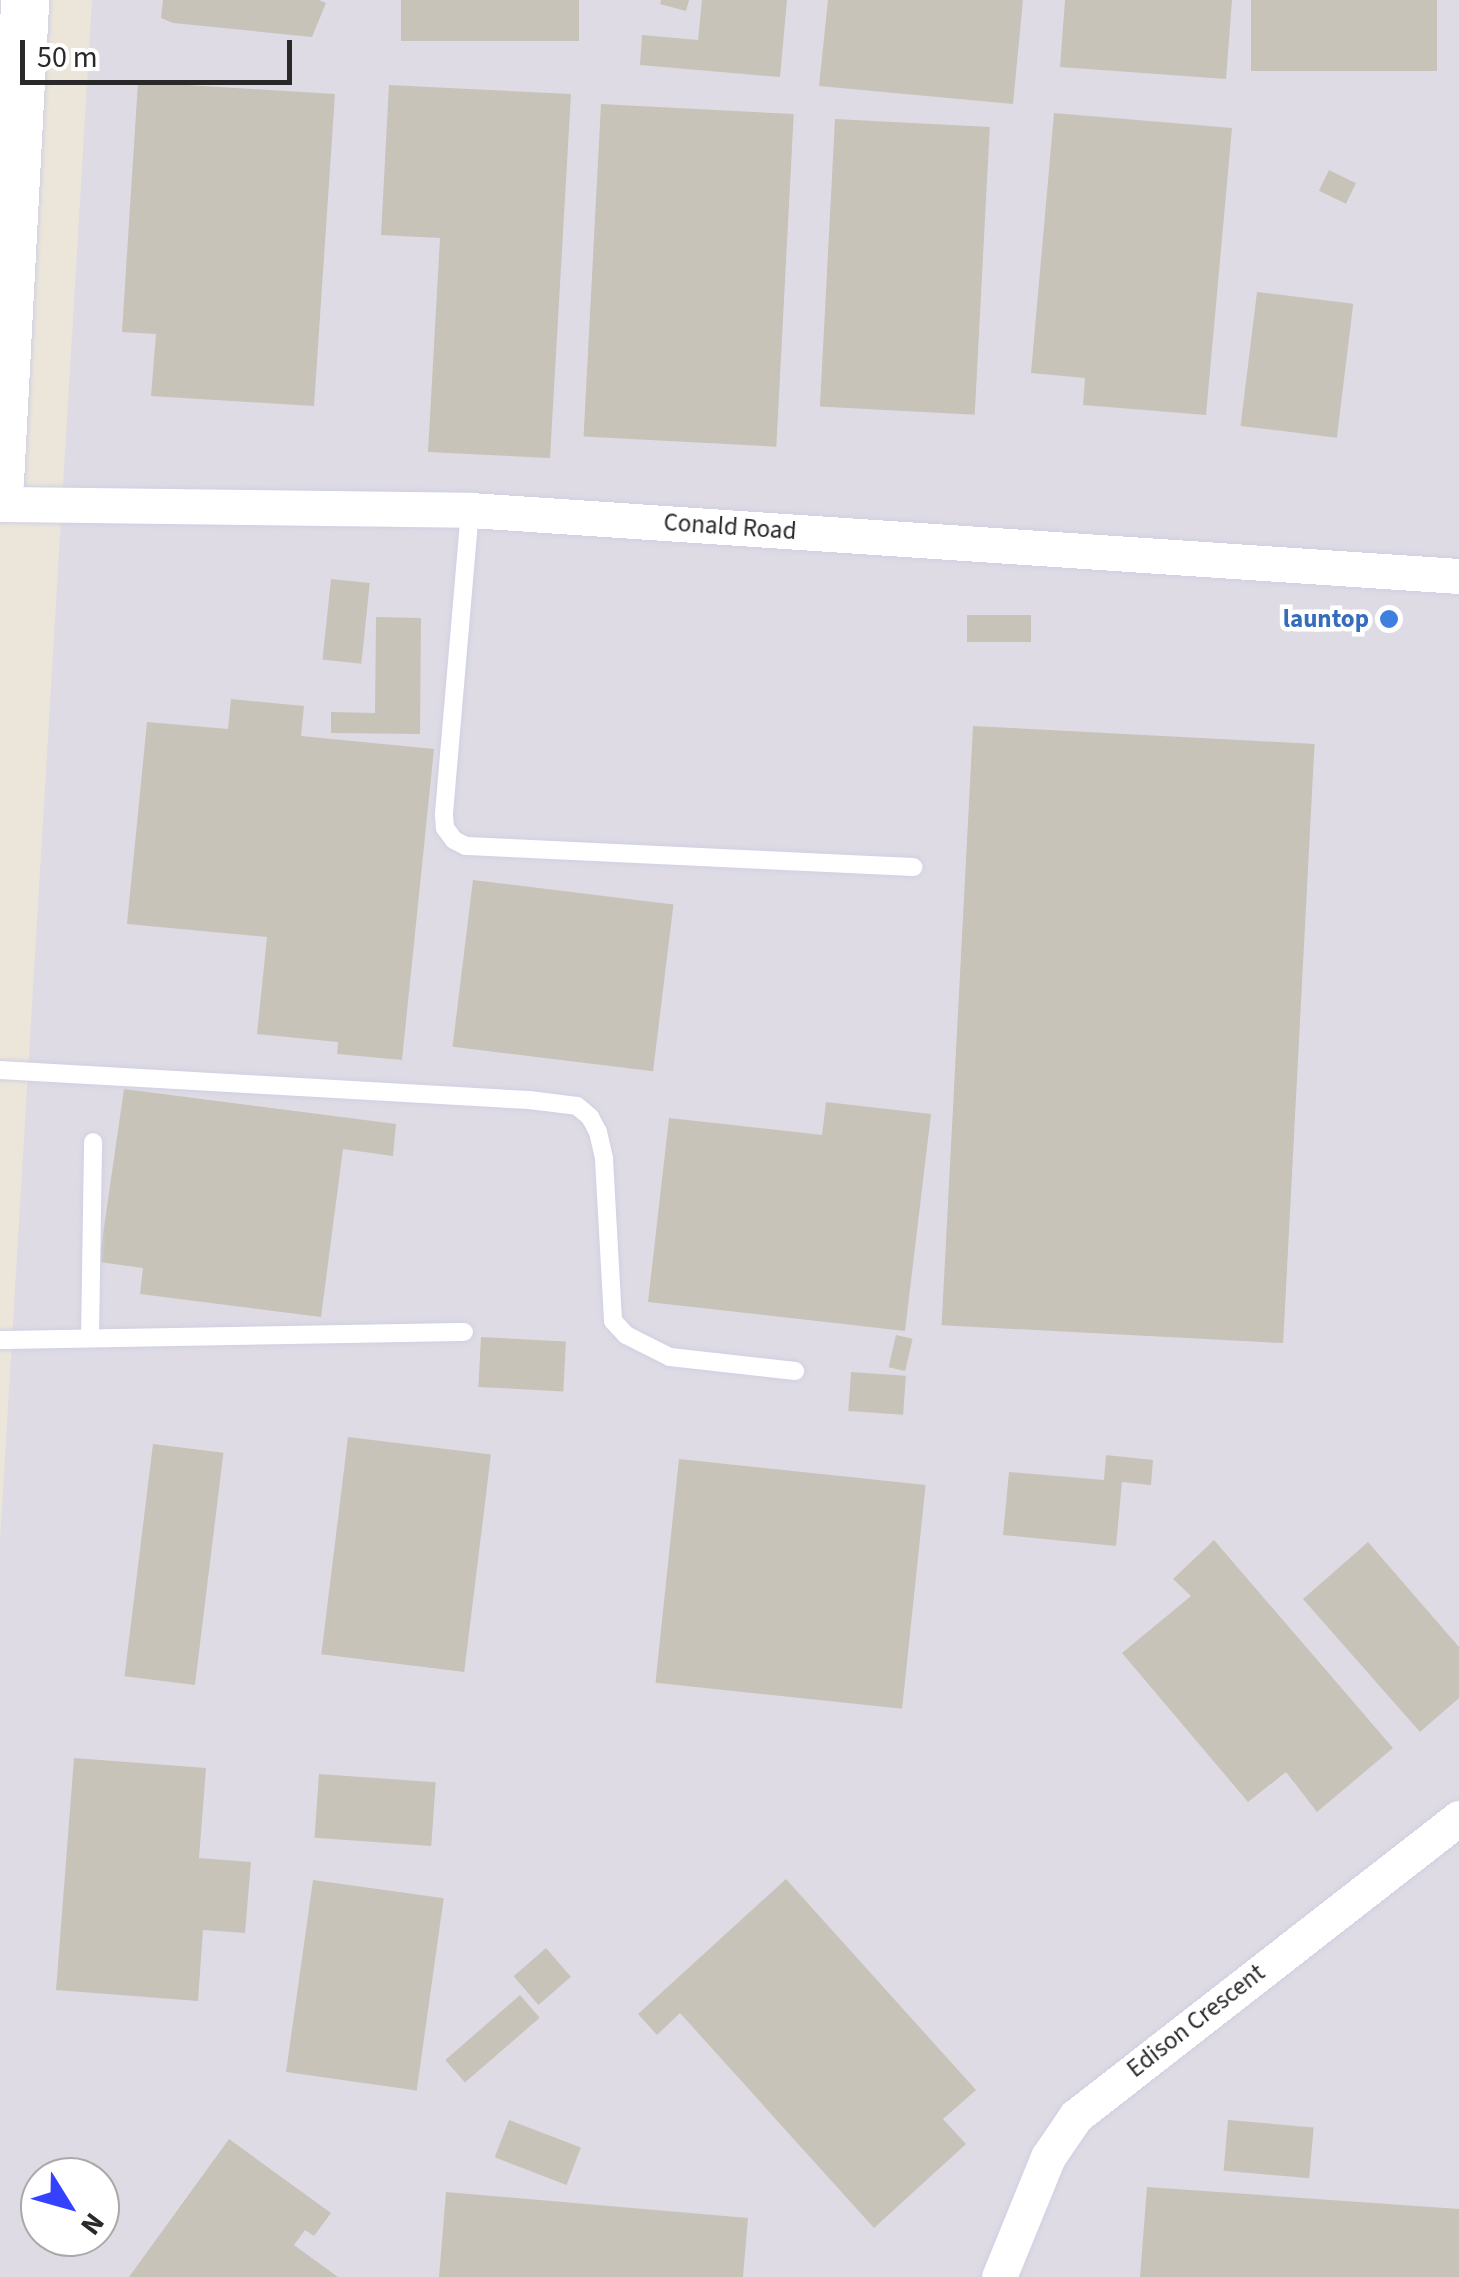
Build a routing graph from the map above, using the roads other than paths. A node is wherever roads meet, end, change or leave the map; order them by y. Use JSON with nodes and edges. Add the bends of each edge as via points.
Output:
{"nodes":[{"id":1,"x":25,"y":0,"type":"edge"},
{"id":2,"x":0,"y":482,"type":"edge"},
{"id":3,"x":0,"y":504,"type":"edge"},
{"id":4,"x":470,"y":510,"type":"junction"},
{"id":5,"x":1459,"y":576,"type":"edge"},
{"id":6,"x":914,"y":867,"type":"dead end"},
{"id":7,"x":0,"y":1070,"type":"edge"},
{"id":8,"x":93,"y":1142,"type":"dead end"},
{"id":9,"x":464,"y":1332,"type":"dead end"},
{"id":10,"x":90,"y":1338,"type":"junction"},
{"id":11,"x":0,"y":1340,"type":"edge"},
{"id":12,"x":795,"y":1371,"type":"dead end"},
{"id":13,"x":1459,"y":1818,"type":"edge"},
{"id":14,"x":999,"y":2277,"type":"edge"}],
"edges":[{"from":1,"to":2,"type":"main road"},
{"from":3,"to":4,"type":"street","name":"Conald Road"},
{"from":4,"to":5,"type":"street","name":"Conald Road"},
{"from":4,"to":6,"type":"lane","via":[[444,815],[454,840],[466,846]]},
{"from":7,"to":12,"type":"lane","via":[[576,1106],[590,1116],[604,1158],[613,1321],[626,1336],[670,1357]]},
{"from":8,"to":10,"type":"lane"},
{"from":9,"to":10,"type":"lane"},
{"from":10,"to":11,"type":"lane"},
{"from":13,"to":14,"type":"street","name":"Edison Crescent","via":[[1076,2116],[1048,2157]]}]}
